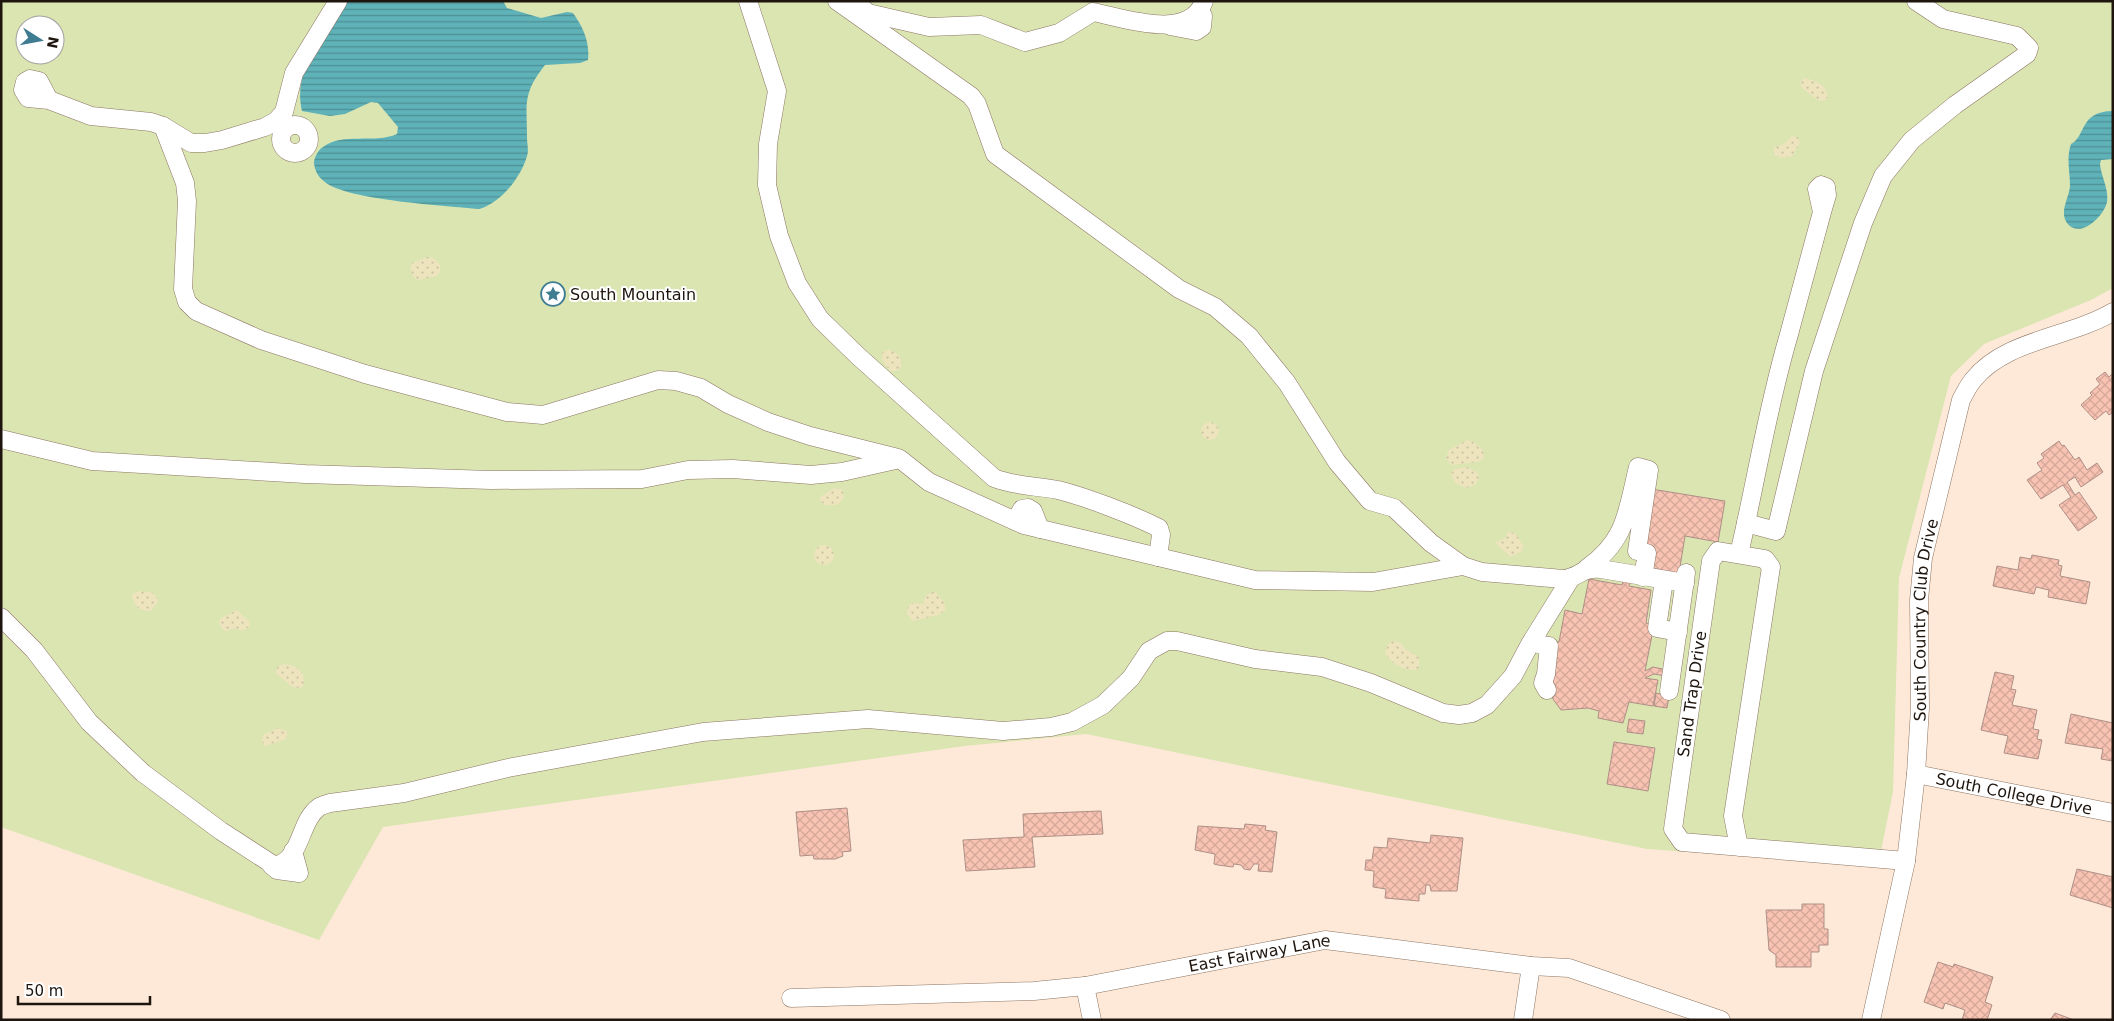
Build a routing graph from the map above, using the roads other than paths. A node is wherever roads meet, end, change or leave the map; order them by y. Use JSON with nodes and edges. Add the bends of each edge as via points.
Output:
{"nodes":[{"id":1,"x":338,"y":1,"type":"edge"},
{"id":2,"x":748,"y":1,"type":"edge"},
{"id":3,"x":830,"y":1,"type":"edge"},
{"id":4,"x":1916,"y":1,"type":"edge"},
{"id":5,"x":847,"y":4,"type":"edge"},
{"id":6,"x":1202,"y":5,"type":"edge"},
{"id":7,"x":49,"y":100,"type":"dead end"},
{"id":8,"x":177,"y":144,"type":"junction"},
{"id":9,"x":1822,"y":212,"type":"dead end"},
{"id":10,"x":2113,"y":312,"type":"edge"},
{"id":11,"x":1,"y":439,"type":"edge"},
{"id":12,"x":862,"y":448,"type":"junction"},
{"id":13,"x":900,"y":459,"type":"junction"},
{"id":14,"x":859,"y":468,"type":"junction"},
{"id":15,"x":1746,"y":523,"type":"junction"},
{"id":16,"x":1739,"y":554,"type":"junction"},
{"id":17,"x":1158,"y":557,"type":"junction"},
{"id":18,"x":1463,"y":566,"type":"junction"},
{"id":19,"x":1587,"y":568,"type":"junction"},
{"id":20,"x":1643,"y":577,"type":"junction"},
{"id":21,"x":1571,"y":578,"type":"junction"},
{"id":22,"x":1664,"y":580,"type":"junction"},
{"id":23,"x":1660,"y":610,"type":"junction"},
{"id":24,"x":1680,"y":613,"type":"junction"},
{"id":25,"x":1,"y":617,"type":"edge"},
{"id":26,"x":1678,"y":632,"type":"junction"},
{"id":27,"x":1539,"y":638,"type":"junction"},
{"id":28,"x":1547,"y":690,"type":"dead end"},
{"id":29,"x":1669,"y":691,"type":"dead end"},
{"id":30,"x":1916,"y":774,"type":"junction"},
{"id":31,"x":2113,"y":813,"type":"edge"},
{"id":32,"x":1739,"y":847,"type":"junction"},
{"id":33,"x":1906,"y":861,"type":"junction"},
{"id":34,"x":1531,"y":966,"type":"junction"},
{"id":35,"x":1085,"y":986,"type":"junction"},
{"id":36,"x":791,"y":998,"type":"dead end"},
{"id":37,"x":1092,"y":1020,"type":"edge"},
{"id":38,"x":1523,"y":1020,"type":"edge"},
{"id":39,"x":1721,"y":1020,"type":"edge"},
{"id":40,"x":1871,"y":1020,"type":"edge"}],
"edges":[{"from":1,"to":8,"type":"street","via":[[294,73],[281,125],[206,143]]},
{"from":2,"to":17,"type":"street","via":[[777,91],[766,165],[767,185],[779,236],[797,283],[820,318],[899,395],[994,478],[1009,484],[1060,491],[1144,521],[1158,528],[1161,535]]},
{"from":3,"to":5,"type":"street"},
{"from":4,"to":15,"type":"street","via":[[1943,19],[2017,36],[2029,48],[2027,54],[1954,105],[1912,140],[1882,176],[1814,371],[1776,531]]},
{"from":5,"to":6,"type":"street","via":[[868,13],[929,26],[981,25],[1025,42],[1060,33],[1093,12],[1168,26],[1184,23]]},
{"from":5,"to":18,"type":"street","via":[[971,96],[995,154],[1179,289],[1215,307],[1249,336],[1287,383],[1337,462],[1370,502],[1394,508],[1431,544]]},
{"from":7,"to":8,"type":"street","via":[[91,116],[164,126]]},
{"from":8,"to":12,"type":"street","via":[[187,201],[183,289],[187,302],[208,318],[308,356],[507,412],[543,415],[658,380],[676,381],[701,388],[768,422]]},
{"from":9,"to":15,"type":"street","via":[[1772,396]]},
{"from":10,"to":30,"type":"street","name":"South Country Club Drive","via":[[2011,352],[1989,364],[1972,380],[1962,400],[1923,558],[1919,600],[1920,708]]},
{"from":11,"to":14,"type":"street","via":[[92,461],[335,475],[491,480],[633,479],[688,470],[734,469],[811,475]]},
{"from":12,"to":13,"type":"street"},
{"from":12,"to":14,"type":"street"},
{"from":13,"to":14,"type":"street"},
{"from":13,"to":17,"type":"street","via":[[929,482],[1015,521]]},
{"from":15,"to":16,"type":"street"},
{"from":16,"to":32,"type":"street","via":[[1764,559],[1770,567],[1733,816]]},
{"from":16,"to":32,"type":"street","name":"Sand Trap Drive","via":[[1718,551],[1711,561],[1673,829],[1682,842]]},
{"from":17,"to":18,"type":"street","via":[[1255,580],[1373,582]]},
{"from":18,"to":21,"type":"street","via":[[1508,575]]},
{"from":19,"to":20,"type":"street"},
{"from":19,"to":20,"type":"street","via":[[1606,555],[1623,529],[1638,468],[1649,470],[1636,551],[1647,553]]},
{"from":19,"to":21,"type":"street"},
{"from":20,"to":22,"type":"street"},
{"from":21,"to":27,"type":"street"},
{"from":22,"to":23,"type":"street"},
{"from":22,"to":24,"type":"street","via":[[1686,578]]},
{"from":23,"to":24,"type":"street"},
{"from":23,"to":26,"type":"street","via":[[1657,628]]},
{"from":24,"to":26,"type":"street"},
{"from":25,"to":27,"type":"street","via":[[34,650],[88,722],[143,773],[275,866],[282,865],[293,851],[318,807],[330,802],[404,793],[508,768],[684,735],[868,719],[1003,732],[1072,722],[1103,705],[1131,678],[1149,651],[1167,641],[1255,659],[1322,667],[1443,713],[1459,715],[1472,713],[1486,705],[1513,676],[1525,653]]},
{"from":26,"to":29,"type":"street"},
{"from":27,"to":28,"type":"street","via":[[1549,646],[1543,683]]},
{"from":30,"to":31,"type":"street","name":"South College Drive"},
{"from":30,"to":33,"type":"street","name":"South Country Club Drive"},
{"from":32,"to":33,"type":"street","name":"Sand Trap Drive"},
{"from":33,"to":40,"type":"street","name":"South Country Club Drive"},
{"from":34,"to":35,"type":"street","name":"East Fairway Lane","via":[[1325,940]]},
{"from":34,"to":38,"type":"street"},
{"from":34,"to":39,"type":"street","name":"East Fairway Lane","via":[[1569,968]]},
{"from":35,"to":36,"type":"street","name":"East Fairway Lane"},
{"from":35,"to":37,"type":"street"}]}
